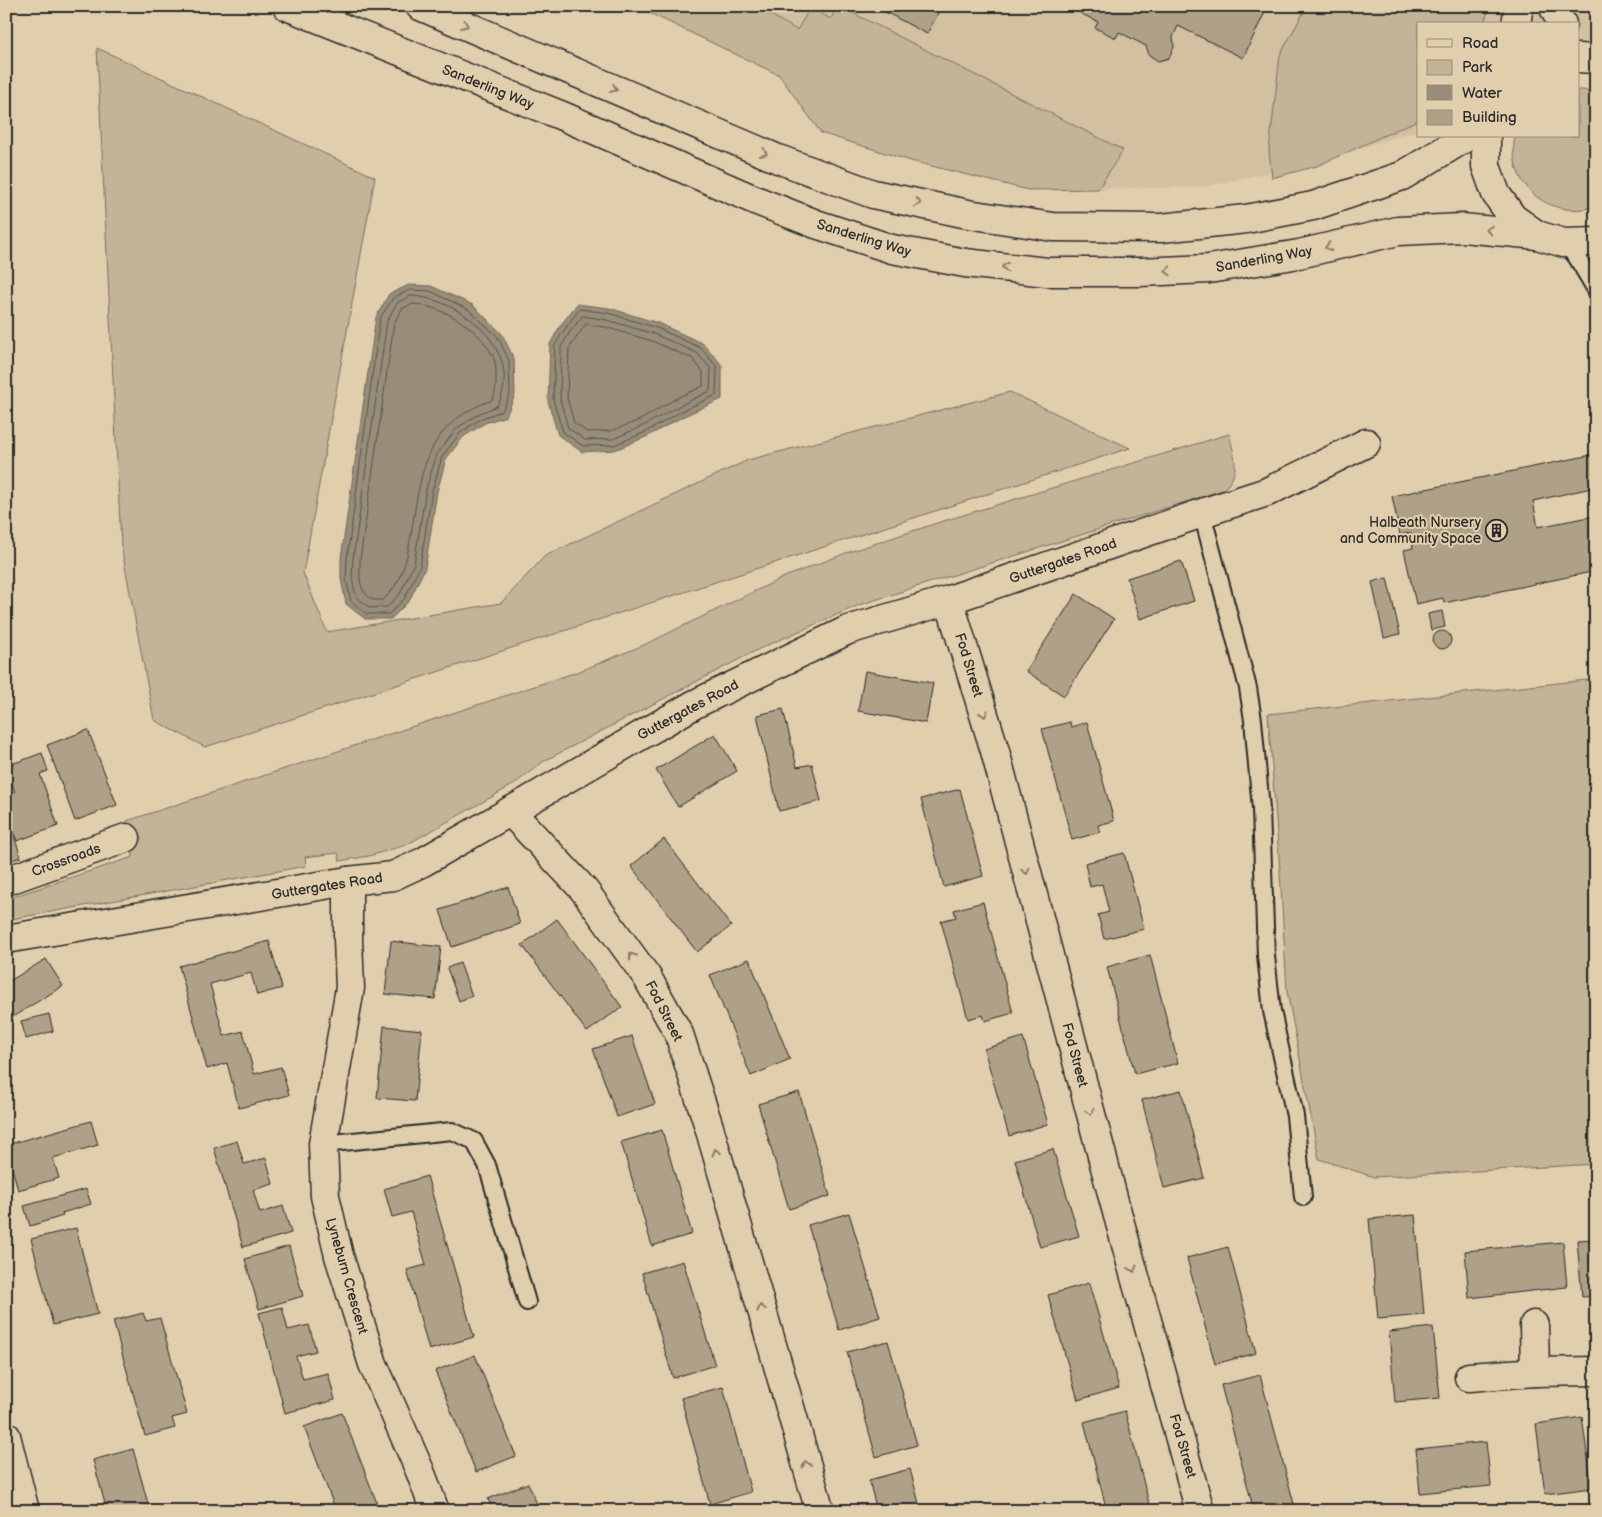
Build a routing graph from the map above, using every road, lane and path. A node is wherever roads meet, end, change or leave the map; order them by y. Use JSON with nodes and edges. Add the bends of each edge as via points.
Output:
{"nodes":[{"id":1,"x":287,"y":6,"type":"edge"},
{"id":2,"x":420,"y":6,"type":"edge"},
{"id":3,"x":1520,"y":6,"type":"edge"},
{"id":4,"x":1553,"y":6,"type":"edge"},
{"id":5,"x":1516,"y":22,"type":"edge"},
{"id":6,"x":1561,"y":22,"type":"edge"},
{"id":7,"x":1580,"y":44,"type":"edge"},
{"id":8,"x":1596,"y":57,"type":"edge"},
{"id":9,"x":1580,"y":58,"type":"edge"},
{"id":10,"x":1465,"y":138,"type":"edge"},
{"id":11,"x":1486,"y":138,"type":"edge"},
{"id":12,"x":1537,"y":235,"type":"junction"},
{"id":13,"x":1596,"y":242,"type":"edge"},
{"id":14,"x":1564,"y":243,"type":"junction"},
{"id":15,"x":1596,"y":290,"type":"edge"},
{"id":16,"x":1366,"y":443,"type":"dead end"},
{"id":17,"x":1202,"y":512,"type":"junction"},
{"id":18,"x":949,"y":600,"type":"junction"},
{"id":19,"x":510,"y":811,"type":"junction"},
{"id":20,"x":126,"y":838,"type":"dead end"},
{"id":21,"x":6,"y":881,"type":"edge"},
{"id":22,"x":348,"y":881,"type":"junction"},
{"id":23,"x":6,"y":939,"type":"edge"},
{"id":24,"x":323,"y":1144,"type":"junction"},
{"id":25,"x":1303,"y":1197,"type":"dead end"},
{"id":26,"x":528,"y":1302,"type":"dead end"},
{"id":27,"x":1534,"y":1325,"type":"dead end"},
{"id":28,"x":1596,"y":1371,"type":"edge"},
{"id":29,"x":1536,"y":1372,"type":"junction"},
{"id":30,"x":1469,"y":1377,"type":"dead end"},
{"id":31,"x":6,"y":1436,"type":"edge"},
{"id":32,"x":25,"y":1511,"type":"edge"},
{"id":33,"x":435,"y":1511,"type":"edge"},
{"id":34,"x":820,"y":1511,"type":"edge"},
{"id":35,"x":1200,"y":1511,"type":"edge"}],
"edges":[{"from":12,"to":1,"type":"street","name":"Sanderling Way","one_way":true,"via":[[1462,228],[1398,231],[1299,254],[1209,269],[1047,272],[965,263],[892,249],[816,224],[565,117]]},
{"from":2,"to":10,"type":"street","one_way":true,"via":[[778,159],[873,194],[968,214],[1053,227],[1161,228],[1246,219],[1313,206],[1402,176]]},
{"from":3,"to":5,"type":"street"},
{"from":4,"to":6,"type":"street"},
{"from":7,"to":8,"type":"street"},
{"from":8,"to":9,"type":"street"},
{"from":11,"to":12,"type":"street","name":"Sanderling Way","via":[[1486,166],[1496,194],[1513,218]]},
{"from":12,"to":14,"type":"street","name":"Sanderling Way"},
{"from":13,"to":14,"type":"street","name":"Sanderling Way"},
{"from":14,"to":15,"type":"lane","via":[[1576,256]]},
{"from":16,"to":17,"type":"street","name":"Guttergates Road","via":[[1267,492]]},
{"from":17,"to":18,"type":"street","name":"Guttergates Road"},
{"from":17,"to":25,"type":"lane","via":[[1254,720],[1266,956],[1272,1011],[1295,1116]]},
{"from":18,"to":19,"type":"street","name":"Guttergates Road","via":[[848,630],[695,704]]},
{"from":18,"to":35,"type":"street","name":"Fod Street","one_way":true,"via":[[995,751],[1112,1195]]},
{"from":19,"to":22,"type":"street","name":"Guttergates Road","via":[[393,876]]},
{"from":34,"to":19,"type":"street","name":"Fod Street","one_way":true,"via":[[709,1127],[678,1034],[647,977],[584,890]]},
{"from":20,"to":21,"type":"street","name":"Crossroads"},
{"from":22,"to":23,"type":"street","name":"Guttergates Road"},
{"from":22,"to":24,"type":"street","name":"Lyneburn Crescent","via":[[350,988]]},
{"from":24,"to":26,"type":"lane","via":[[452,1131],[474,1141],[487,1165]]},
{"from":24,"to":33,"type":"street","name":"Lyneburn Crescent","via":[[325,1196],[339,1256],[374,1364]]},
{"from":27,"to":29,"type":"street"},
{"from":28,"to":29,"type":"street"},
{"from":29,"to":30,"type":"street"},
{"from":31,"to":32,"type":"street"}]}
